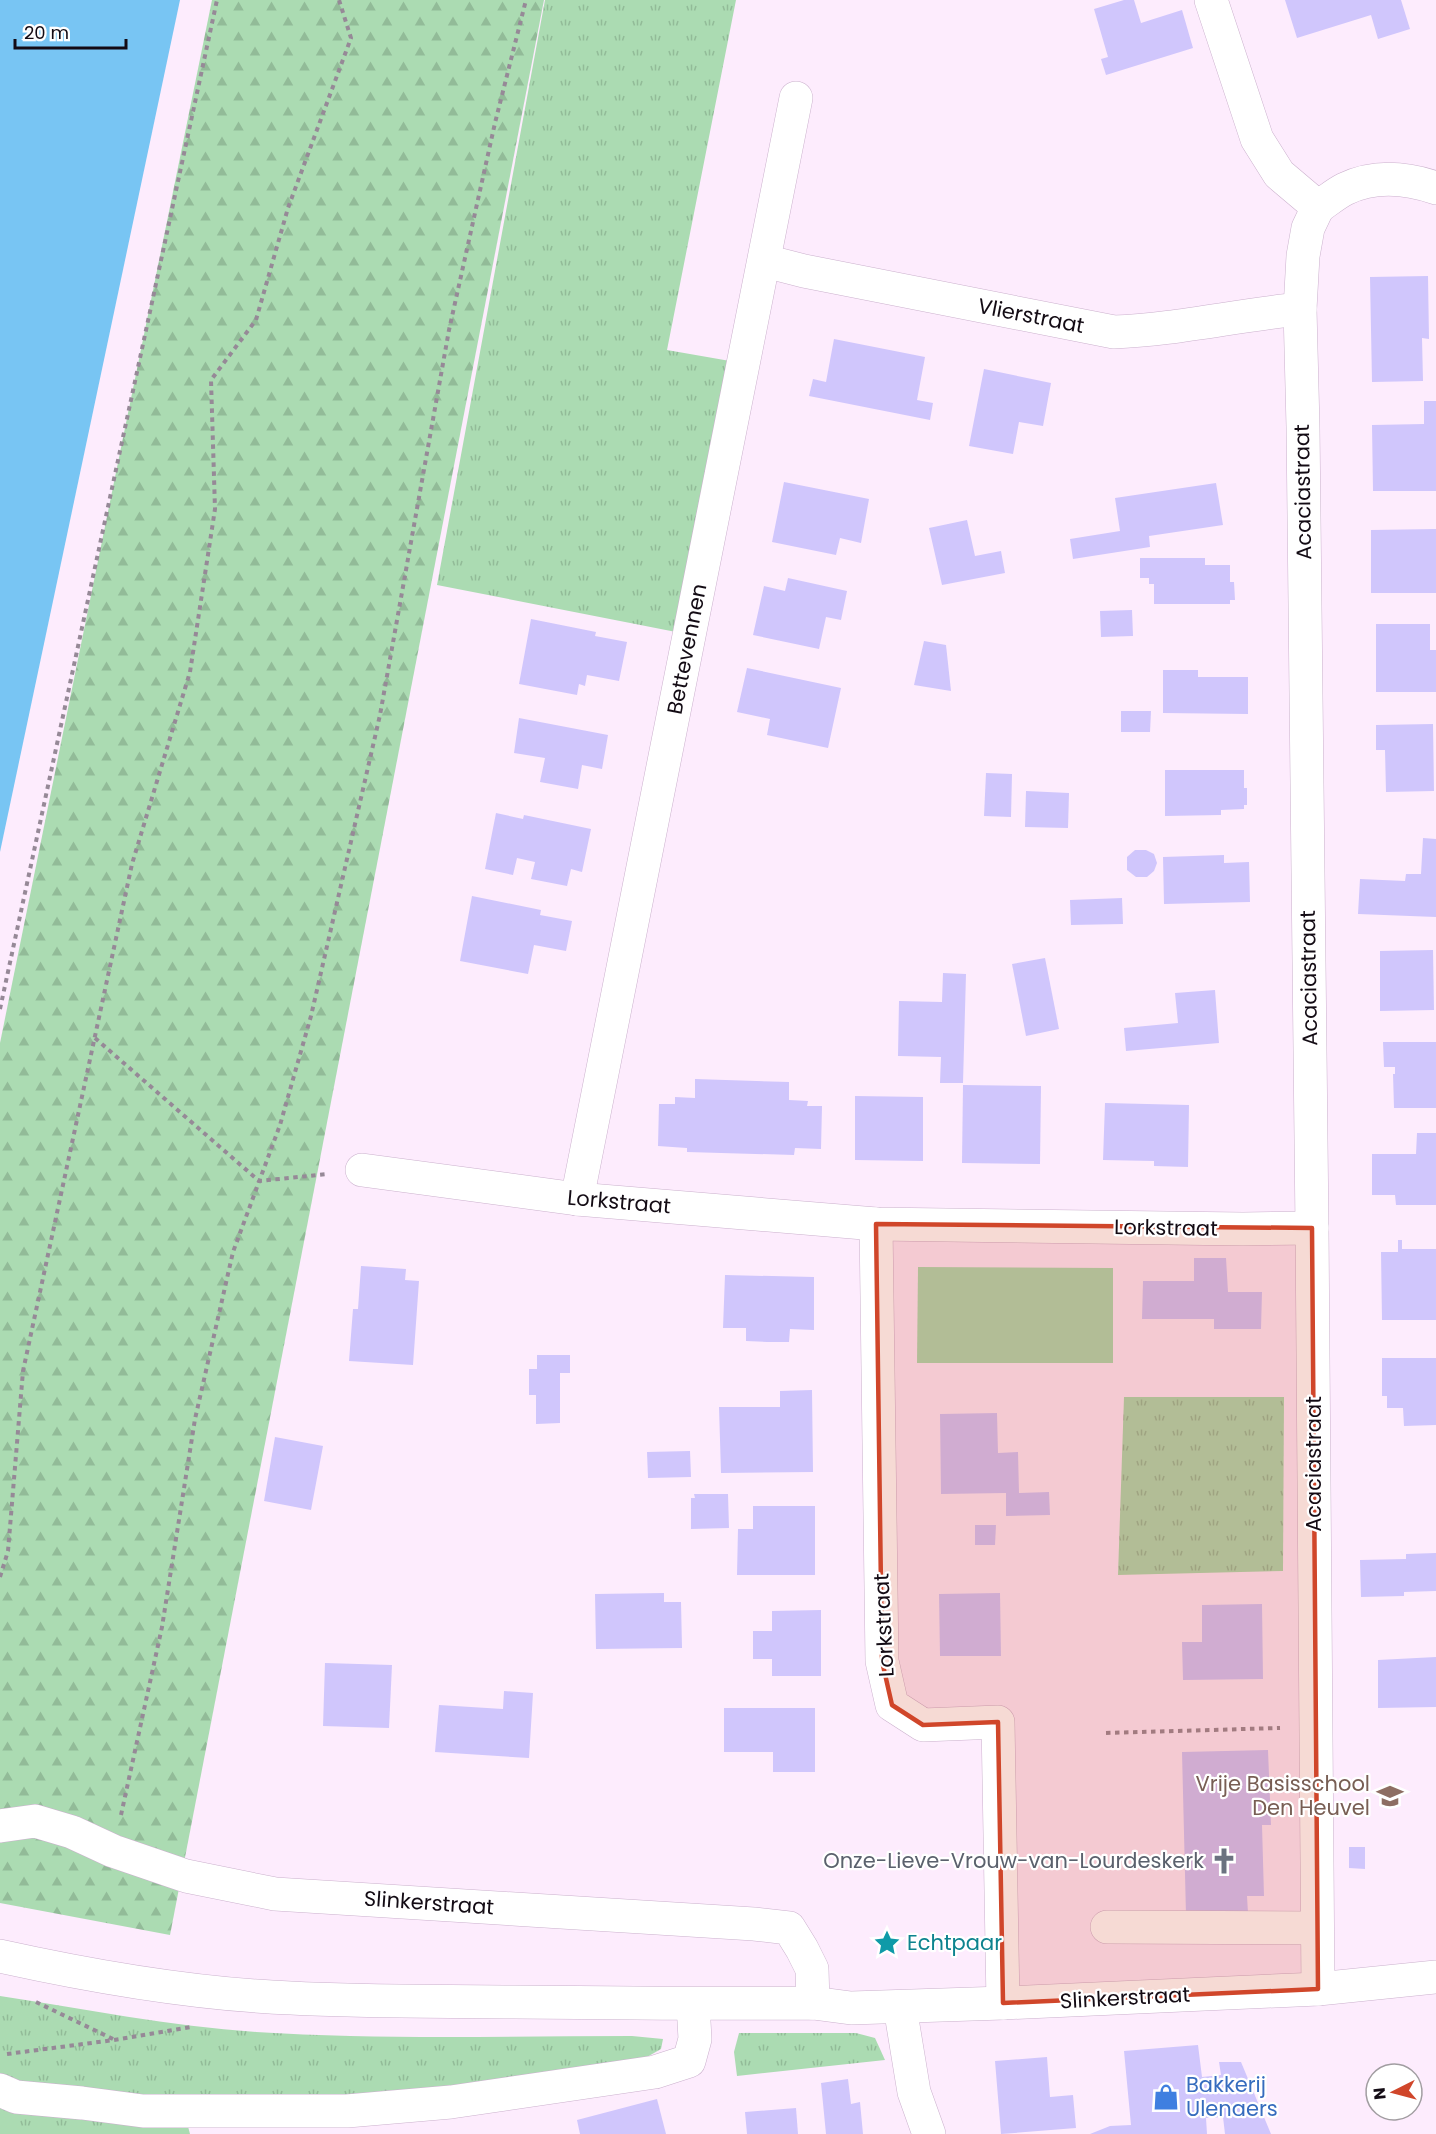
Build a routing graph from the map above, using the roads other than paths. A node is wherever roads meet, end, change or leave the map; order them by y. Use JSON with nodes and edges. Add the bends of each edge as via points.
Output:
{"nodes":[{"id":1,"x":1211,"y":0,"type":"edge"},
{"id":2,"x":796,"y":98,"type":"dead end"},
{"id":3,"x":1436,"y":188,"type":"edge"},
{"id":4,"x":1318,"y":207,"type":"junction"},
{"id":5,"x":765,"y":261,"type":"junction"},
{"id":6,"x":1300,"y":309,"type":"junction"},
{"id":7,"x":363,"y":1170,"type":"road end"},
{"id":8,"x":577,"y":1199,"type":"junction"},
{"id":9,"x":876,"y":1224,"type":"junction"},
{"id":10,"x":1312,"y":1228,"type":"junction"},
{"id":11,"x":0,"y":1826,"type":"edge"},
{"id":12,"x":1107,"y":1928,"type":"dead end"},
{"id":13,"x":1317,"y":1928,"type":"junction"},
{"id":14,"x":8,"y":1958,"type":"edge"},
{"id":15,"x":1436,"y":1977,"type":"edge"},
{"id":16,"x":1318,"y":1989,"type":"junction"},
{"id":17,"x":813,"y":2003,"type":"junction"},
{"id":18,"x":693,"y":2004,"type":"junction"},
{"id":19,"x":1003,"y":2004,"type":"junction"},
{"id":20,"x":900,"y":2007,"type":"junction"},
{"id":21,"x":0,"y":2090,"type":"edge"},
{"id":22,"x":232,"y":2122,"type":"edge"},
{"id":23,"x":929,"y":2134,"type":"edge"}],
"edges":[{"from":1,"to":4,"type":"street","via":[[1257,139],[1279,174]]},
{"from":2,"to":5,"type":"street","name":"Bettevennen"},
{"from":3,"to":4,"type":"street","via":[[1419,182],[1371,181],[1345,189]]},
{"from":4,"to":6,"type":"street","name":"Acaciastraat","via":[[1308,228],[1303,256]]},
{"from":5,"to":6,"type":"street","name":"Vlierstraat","via":[[1114,332]]},
{"from":5,"to":8,"type":"street","name":"Bettevennen"},
{"from":6,"to":10,"type":"street","name":"Acaciastraat"},
{"from":7,"to":8,"type":"street","name":"Lorkstraat"},
{"from":8,"to":9,"type":"street","name":"Lorkstraat"},
{"from":9,"to":10,"type":"street","name":"Lorkstraat"},
{"from":9,"to":19,"type":"street","name":"Lorkstraat","via":[[882,1661],[891,1705],[923,1725],[998,1722]]},
{"from":10,"to":13,"type":"street","name":"Acaciastraat"},
{"from":11,"to":17,"type":"street","name":"Slinkerstraat","via":[[34,1821],[186,1876],[275,1894],[789,1928],[812,1969]]},
{"from":12,"to":13,"type":"street"},
{"from":13,"to":16,"type":"street","name":"Acaciastraat"},
{"from":14,"to":18,"type":"street","name":"Slinkerstraat","via":[[162,1985],[290,1998]]},
{"from":15,"to":16,"type":"street","name":"Slinkerstraat"},
{"from":16,"to":19,"type":"street","name":"Slinkerstraat"},
{"from":17,"to":18,"type":"street","name":"Slinkerstraat"},
{"from":17,"to":20,"type":"street","name":"Slinkerstraat","via":[[851,2008]]},
{"from":18,"to":22,"type":"street","via":[[695,2039],[689,2061],[655,2072],[451,2102]]},
{"from":19,"to":20,"type":"street","name":"Slinkerstraat"},
{"from":20,"to":23,"type":"street","via":[[914,2092]]},
{"from":21,"to":22,"type":"street","via":[[16,2097]]}]}
